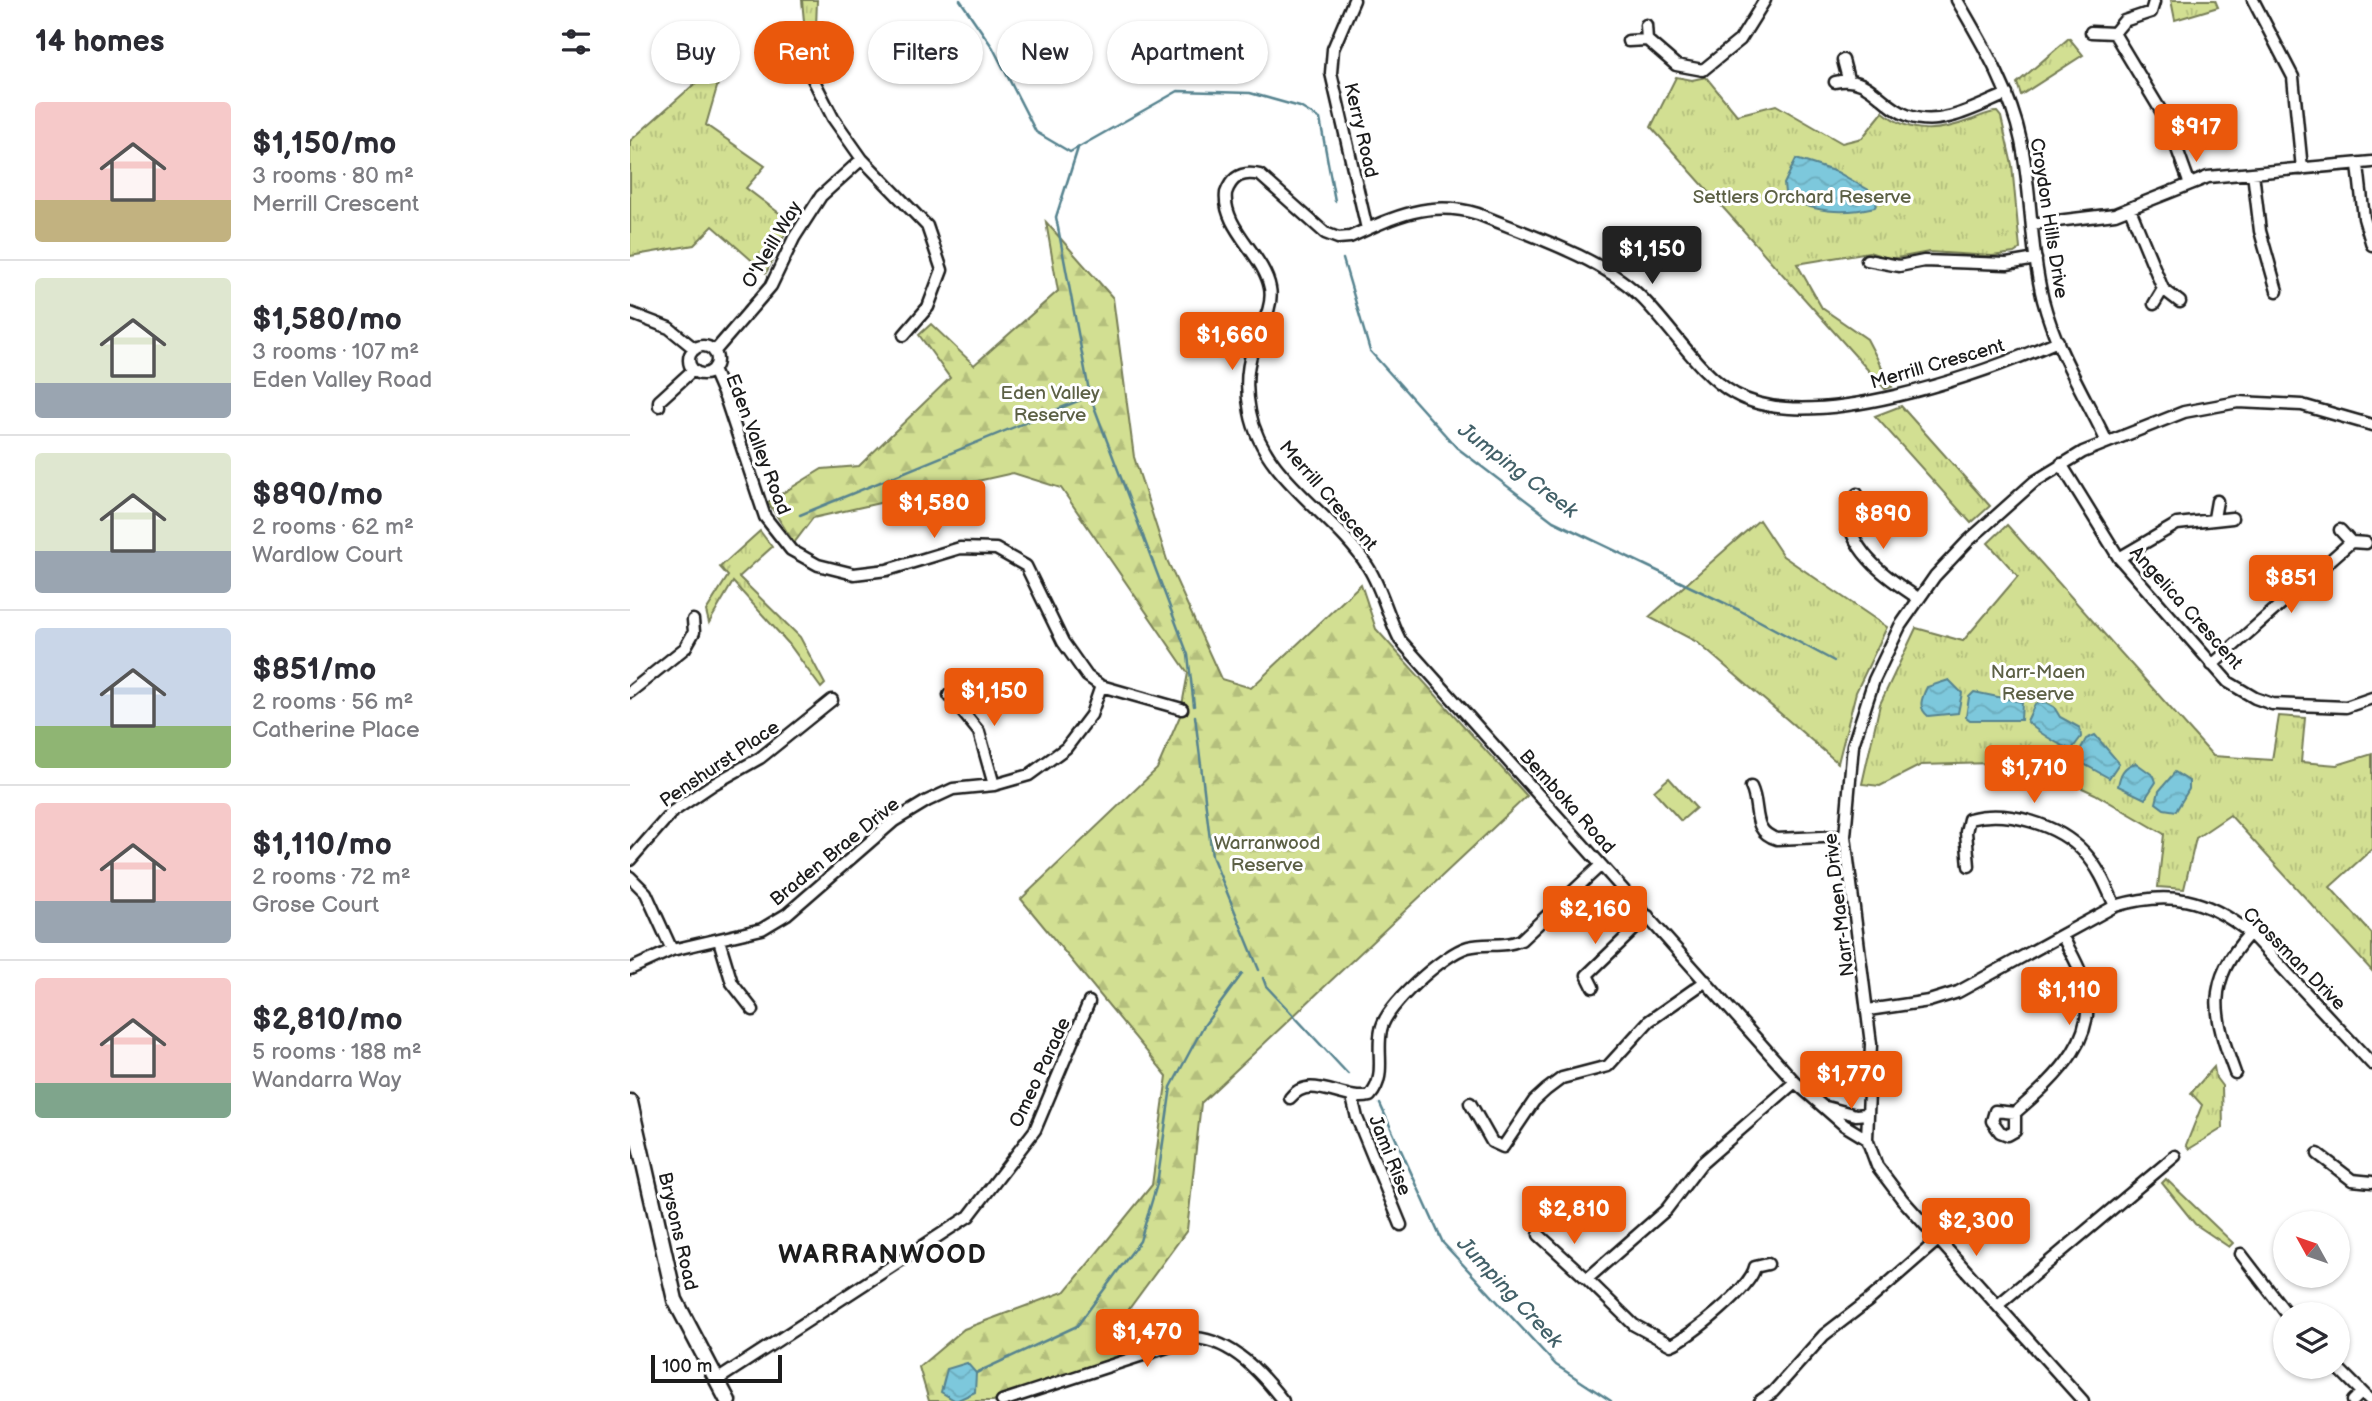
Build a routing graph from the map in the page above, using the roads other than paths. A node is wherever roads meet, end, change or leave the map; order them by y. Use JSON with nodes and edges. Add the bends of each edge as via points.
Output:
{"nodes":[{"id":1,"x":1354,"y":0,"type":"edge"},
{"id":2,"x":1765,"y":0,"type":"edge"},
{"id":3,"x":1957,"y":0,"type":"edge"},
{"id":4,"x":2253,"y":0,"type":"edge"},
{"id":5,"x":2154,"y":2,"type":"dead end"},
{"id":6,"x":1646,"y":25,"type":"dead end"},
{"id":7,"x":2091,"y":32,"type":"dead end"},
{"id":8,"x":2114,"y":33,"type":"junction"},
{"id":9,"x":1647,"y":40,"type":"junction"},
{"id":10,"x":1628,"y":41,"type":"dead end"},
{"id":11,"x":1843,"y":60,"type":"dead end"},
{"id":12,"x":1848,"y":79,"type":"junction"},
{"id":13,"x":1835,"y":82,"type":"dead end"},
{"id":14,"x":815,"y":84,"type":"edge"},
{"id":15,"x":2007,"y":94,"type":"junction"},
{"id":16,"x":862,"y":159,"type":"junction"},
{"id":17,"x":2372,"y":162,"type":"edge"},
{"id":18,"x":2358,"y":165,"type":"junction"},
{"id":19,"x":2302,"y":169,"type":"junction"},
{"id":20,"x":2253,"y":173,"type":"junction"},
{"id":21,"x":2189,"y":182,"type":"junction"},
{"id":22,"x":2130,"y":209,"type":"junction"},
{"id":23,"x":2032,"y":224,"type":"junction"},
{"id":24,"x":1367,"y":229,"type":"junction"},
{"id":25,"x":2372,"y":245,"type":"edge"},
{"id":26,"x":2036,"y":259,"type":"junction"},
{"id":27,"x":1867,"y":260,"type":"dead end"},
{"id":28,"x":2163,"y":289,"type":"junction"},
{"id":29,"x":2277,"y":291,"type":"dead end"},
{"id":30,"x":2180,"y":302,"type":"dead end"},
{"id":31,"x":2154,"y":304,"type":"dead end"},
{"id":32,"x":630,"y":313,"type":"edge"},
{"id":33,"x":904,"y":335,"type":"dead end"},
{"id":34,"x":2058,"y":341,"type":"junction"},
{"id":35,"x":695,"y":349,"type":"junction"},
{"id":36,"x":714,"y":352,"type":"junction"},
{"id":37,"x":693,"y":370,"type":"junction"},
{"id":38,"x":713,"y":370,"type":"junction"},
{"id":39,"x":658,"y":402,"type":"dead end"},
{"id":40,"x":2372,"y":425,"type":"edge"},
{"id":41,"x":2107,"y":442,"type":"junction"},
{"id":42,"x":2061,"y":464,"type":"junction"},
{"id":43,"x":1857,"y":494,"type":"dead end"},
{"id":44,"x":2217,"y":501,"type":"dead end"},
{"id":45,"x":2214,"y":518,"type":"junction"},
{"id":46,"x":2232,"y":518,"type":"dead end"},
{"id":47,"x":2340,"y":530,"type":"dead end"},
{"id":48,"x":2351,"y":542,"type":"junction"},
{"id":49,"x":2366,"y":543,"type":"dead end"},
{"id":50,"x":2119,"y":558,"type":"junction"},
{"id":51,"x":1369,"y":568,"type":"joint"},
{"id":52,"x":1918,"y":598,"type":"junction"},
{"id":53,"x":693,"y":620,"type":"dead end"},
{"id":54,"x":2212,"y":665,"type":"junction"},
{"id":55,"x":1101,"y":686,"type":"junction"},
{"id":56,"x":630,"y":692,"type":"edge"},
{"id":57,"x":949,"y":695,"type":"dead end"},
{"id":58,"x":2372,"y":698,"type":"edge"},
{"id":59,"x":832,"y":700,"type":"dead end"},
{"id":60,"x":1182,"y":709,"type":"dead end"},
{"id":61,"x":994,"y":785,"type":"junction"},
{"id":62,"x":1751,"y":787,"type":"dead end"},
{"id":63,"x":1845,"y":836,"type":"junction"},
{"id":64,"x":630,"y":860,"type":"edge"},
{"id":65,"x":1601,"y":865,"type":"junction"},
{"id":66,"x":1969,"y":866,"type":"dead end"},
{"id":67,"x":630,"y":877,"type":"edge"},
{"id":68,"x":2115,"y":906,"type":"junction"},
{"id":69,"x":1648,"y":916,"type":"junction"},
{"id":70,"x":2250,"y":933,"type":"junction"},
{"id":71,"x":2062,"y":935,"type":"junction"},
{"id":72,"x":719,"y":940,"type":"junction"},
{"id":73,"x":672,"y":950,"type":"junction"},
{"id":74,"x":630,"y":969,"type":"edge"},
{"id":75,"x":1706,"y":981,"type":"junction"},
{"id":76,"x":1593,"y":987,"type":"dead end"},
{"id":77,"x":1090,"y":1002,"type":"dead end"},
{"id":78,"x":753,"y":1010,"type":"dead end"},
{"id":79,"x":1868,"y":1010,"type":"junction"},
{"id":80,"x":2372,"y":1064,"type":"edge"},
{"id":81,"x":2235,"y":1073,"type":"dead end"},
{"id":82,"x":1794,"y":1082,"type":"junction"},
{"id":83,"x":1352,"y":1097,"type":"junction"},
{"id":84,"x":1290,"y":1098,"type":"dead end"},
{"id":85,"x":630,"y":1102,"type":"edge"},
{"id":86,"x":1470,"y":1103,"type":"dead end"},
{"id":87,"x":1820,"y":1106,"type":"junction"},
{"id":88,"x":2015,"y":1113,"type":"dead end"},
{"id":89,"x":1866,"y":1114,"type":"junction"},
{"id":90,"x":1867,"y":1139,"type":"junction"},
{"id":91,"x":2318,"y":1154,"type":"dead end"},
{"id":92,"x":2175,"y":1156,"type":"dead end"},
{"id":93,"x":2372,"y":1182,"type":"edge"},
{"id":94,"x":1401,"y":1225,"type":"dead end"},
{"id":95,"x":1539,"y":1235,"type":"dead end"},
{"id":96,"x":1938,"y":1239,"type":"junction"},
{"id":97,"x":2241,"y":1254,"type":"dead end"},
{"id":98,"x":1768,"y":1264,"type":"dead end"},
{"id":99,"x":1587,"y":1279,"type":"junction"},
{"id":100,"x":2278,"y":1302,"type":"edge"},
{"id":101,"x":1998,"y":1306,"type":"junction"},
{"id":102,"x":2349,"y":1379,"type":"edge"},
{"id":103,"x":717,"y":1380,"type":"junction"},
{"id":104,"x":2362,"y":1392,"type":"junction"},
{"id":105,"x":2081,"y":1400,"type":"edge"},
{"id":106,"x":727,"y":1401,"type":"edge"},
{"id":107,"x":1002,"y":1401,"type":"edge"},
{"id":108,"x":1283,"y":1401,"type":"edge"},
{"id":109,"x":1760,"y":1401,"type":"edge"},
{"id":110,"x":2353,"y":1401,"type":"edge"},
{"id":111,"x":2371,"y":1401,"type":"edge"}],
"edges":[{"from":1,"to":24,"type":"street","name":"Kerry Road","via":[[1334,49],[1331,73]]},
{"from":2,"to":9,"type":"street","via":[[1740,40],[1703,70],[1676,65]]},
{"from":3,"to":15,"type":"street","name":"Croydon Hills Drive"},
{"from":4,"to":19,"type":"street","via":[[2292,77]]},
{"from":5,"to":8,"type":"street","via":[[2151,12],[2124,22]]},
{"from":6,"to":9,"type":"street"},
{"from":7,"to":8,"type":"street"},
{"from":8,"to":21,"type":"street","via":[[2167,121]]},
{"from":9,"to":10,"type":"street"},
{"from":11,"to":12,"type":"street"},
{"from":12,"to":13,"type":"street"},
{"from":12,"to":15,"type":"street","via":[[1871,87],[1901,112],[1920,118],[1945,118]]},
{"from":14,"to":16,"type":"street","via":[[832,118]]},
{"from":15,"to":23,"type":"street","name":"Croydon Hills Drive","via":[[2023,152]]},
{"from":16,"to":33,"type":"street","via":[[927,226],[942,270],[928,307]]},
{"from":16,"to":36,"type":"street","name":"O'Neill Way","via":[[821,196],[771,286]]},
{"from":17,"to":18,"type":"street"},
{"from":18,"to":19,"type":"street"},
{"from":18,"to":25,"type":"street"},
{"from":19,"to":20,"type":"street"},
{"from":20,"to":21,"type":"street"},
{"from":20,"to":29,"type":"street","via":[[2260,231]]},
{"from":21,"to":22,"type":"street"},
{"from":22,"to":23,"type":"street"},
{"from":22,"to":28,"type":"street"},
{"from":23,"to":26,"type":"street","name":"Croydon Hills Drive"},
{"from":24,"to":34,"type":"street","name":"Merrill Crescent","via":[[1429,207],[1446,206],[1521,232],[1615,276],[1639,294],[1721,384],[1741,398],[1770,405],[1806,407],[1893,396],[1993,368]]},
{"from":24,"to":51,"type":"street","name":"Merrill Crescent","via":[[1345,238],[1325,233],[1257,174],[1238,176],[1226,193],[1230,214],[1270,290],[1248,374],[1249,407],[1256,431],[1278,466]]},
{"from":26,"to":27,"type":"street","via":[[2007,264],[1924,261],[1899,266]]},
{"from":26,"to":34,"type":"street","name":"Croydon Hills Drive","via":[[2043,301]]},
{"from":28,"to":30,"type":"street"},
{"from":28,"to":31,"type":"street"},
{"from":32,"to":35,"type":"street","name":"Eden Valley Road","via":[[669,328]]},
{"from":34,"to":41,"type":"street","name":"Croydon Hills Drive"},
{"from":35,"to":36,"type":"street","name":"Eden Valley Road","via":[[708,346]]},
{"from":35,"to":37,"type":"street","via":[[689,361]]},
{"from":36,"to":38,"type":"street","name":"Eden Valley Road"},
{"from":37,"to":38,"type":"street","name":"Eden Valley Road","via":[[700,374]]},
{"from":37,"to":39,"type":"street"},
{"from":38,"to":55,"type":"street","name":"Eden Valley Road","via":[[765,517],[791,550],[818,565],[854,574],[887,570],[960,548],[996,549],[1026,566],[1077,665]]},
{"from":40,"to":41,"type":"street","name":"Narr-Maen Drive","via":[[2302,405],[2238,402],[2184,412]]},
{"from":41,"to":42,"type":"street","name":"Narr-Maen Drive"},
{"from":42,"to":50,"type":"street","name":"Angelica Crescent"},
{"from":42,"to":52,"type":"street","name":"Narr-Maen Drive","via":[[1978,532]]},
{"from":43,"to":52,"type":"street","via":[[1848,517],[1859,545],[1881,571]]},
{"from":44,"to":45,"type":"street"},
{"from":45,"to":46,"type":"street"},
{"from":45,"to":50,"type":"street","via":[[2169,527]]},
{"from":47,"to":48,"type":"street"},
{"from":48,"to":49,"type":"street"},
{"from":48,"to":54,"type":"street"},
{"from":50,"to":54,"type":"street","name":"Angelica Crescent"},
{"from":51,"to":65,"type":"street","name":"Bemboka Road","via":[[1400,640]]},
{"from":52,"to":63,"type":"street","name":"Narr-Maen Drive","via":[[1882,662],[1861,716],[1847,789]]},
{"from":53,"to":56,"type":"street","via":[[694,632],[685,648]]},
{"from":54,"to":58,"type":"street","name":"Angelica Crescent","via":[[2243,693],[2272,704],[2346,707]]},
{"from":55,"to":60,"type":"street","name":"Eden Valley Road"},
{"from":55,"to":61,"type":"street","name":"Braden Brae Drive","via":[[1091,715],[1066,748],[1029,775]]},
{"from":57,"to":61,"type":"street","via":[[979,732]]},
{"from":59,"to":64,"type":"street","name":"Penshurst Place","via":[[760,758],[673,812]]},
{"from":61,"to":72,"type":"street","name":"Braden Brae Drive","via":[[953,789],[927,801],[894,821],[787,914],[762,929]]},
{"from":62,"to":63,"type":"street","via":[[1760,828],[1767,836]]},
{"from":63,"to":79,"type":"street","name":"Narr-Maen Drive"},
{"from":65,"to":69,"type":"street","name":"Bemboka Road"},
{"from":65,"to":83,"type":"street","via":[[1521,940],[1509,945],[1469,946],[1450,955],[1398,1002],[1381,1026],[1377,1087],[1370,1096]]},
{"from":66,"to":68,"type":"street","via":[[1969,819],[2020,816],[2078,846],[2093,863]]},
{"from":67,"to":73,"type":"street","via":[[646,893]]},
{"from":68,"to":70,"type":"street","name":"Crossman Drive","via":[[2171,896],[2227,914]]},
{"from":68,"to":71,"type":"street","name":"Crossman Drive"},
{"from":69,"to":75,"type":"street","name":"Bemboka Road"},
{"from":69,"to":76,"type":"street","via":[[1587,975]]},
{"from":70,"to":80,"type":"street","name":"Crossman Drive"},
{"from":70,"to":81,"type":"street","via":[[2225,966],[2216,1001],[2220,1033]]},
{"from":71,"to":79,"type":"street","name":"Crossman Drive","via":[[1958,992]]},
{"from":71,"to":88,"type":"street","via":[[2086,991],[2083,1033],[2057,1075]]},
{"from":72,"to":73,"type":"street","name":"Braden Brae Drive"},
{"from":72,"to":78,"type":"street","via":[[732,983]]},
{"from":73,"to":74,"type":"street","name":"Braden Brae Drive"},
{"from":75,"to":82,"type":"street","name":"Bemboka Road"},
{"from":75,"to":86,"type":"street","via":[[1648,1021],[1608,1066],[1562,1078],[1546,1090],[1503,1147],[1492,1142]]},
{"from":77,"to":103,"type":"street","name":"Omeo Parade","via":[[1035,1130],[969,1216]]},
{"from":79,"to":89,"type":"street","name":"Narr-Maen Drive","via":[[1871,1066]]},
{"from":82,"to":87,"type":"street","name":"Bemboka Road"},
{"from":82,"to":99,"type":"street","via":[[1701,1164],[1667,1210]]},
{"from":83,"to":84,"type":"street","via":[[1307,1086]]},
{"from":83,"to":94,"type":"street","name":"Jami Rise"},
{"from":85,"to":103,"type":"street","name":"Brysons Road","via":[[675,1300]]},
{"from":87,"to":89,"type":"street","name":"Bemboka Road"},
{"from":87,"to":90,"type":"street","name":"Bemboka Road"},
{"from":89,"to":90,"type":"street"},
{"from":90,"to":96,"type":"street","via":[[1882,1174]]},
{"from":91,"to":93,"type":"street","via":[[2352,1180]]},
{"from":92,"to":101,"type":"street"},
{"from":95,"to":99,"type":"street"},
{"from":96,"to":101,"type":"street"},
{"from":96,"to":109,"type":"street","via":[[1824,1335]]},
{"from":97,"to":100,"type":"street"},
{"from":98,"to":99,"type":"street","via":[[1755,1268],[1753,1278],[1734,1296],[1671,1345],[1634,1325]]},
{"from":101,"to":105,"type":"street"},
{"from":102,"to":104,"type":"street"},
{"from":103,"to":106,"type":"street","name":"Brysons Road"},
{"from":104,"to":110,"type":"street"},
{"from":104,"to":111,"type":"street"},
{"from":107,"to":108,"type":"street","via":[[1195,1338],[1212,1340],[1233,1351]]}]}
